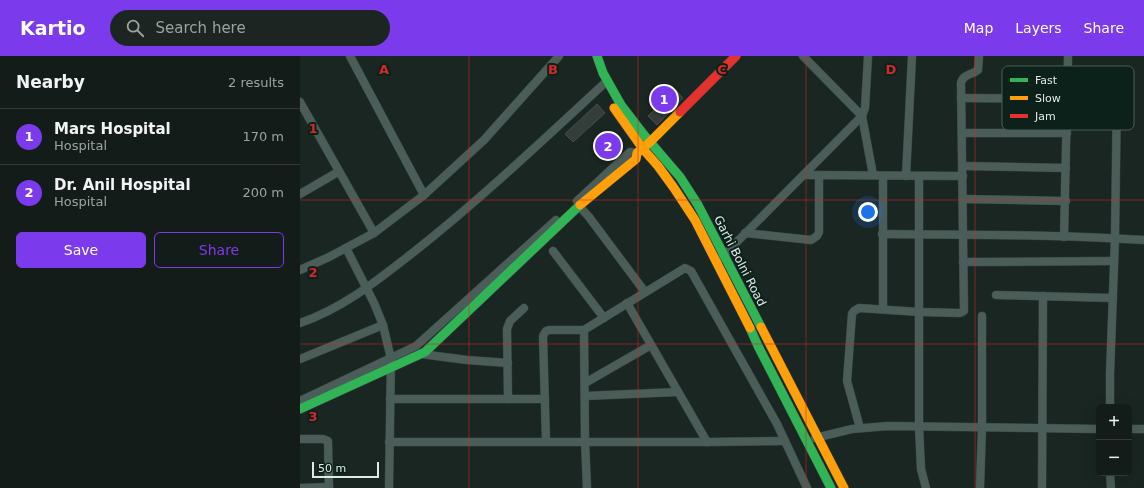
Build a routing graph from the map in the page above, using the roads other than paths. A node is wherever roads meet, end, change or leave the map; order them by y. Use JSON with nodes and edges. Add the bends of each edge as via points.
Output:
{"nodes":[{"id":1,"x":350,"y":56,"type":"edge"},
{"id":2,"x":559,"y":56,"type":"edge"},
{"id":3,"x":589,"y":56,"type":"edge"},
{"id":4,"x":597,"y":56,"type":"edge"},
{"id":5,"x":736,"y":56,"type":"edge"},
{"id":6,"x":803,"y":56,"type":"edge"},
{"id":7,"x":868,"y":56,"type":"edge"},
{"id":8,"x":912,"y":56,"type":"edge"},
{"id":9,"x":979,"y":56,"type":"edge"},
{"id":10,"x":604,"y":84,"type":"junction"},
{"id":11,"x":961,"y":98,"type":"junction"},
{"id":12,"x":1002,"y":98,"type":"edge"},
{"id":13,"x":300,"y":102,"type":"edge"},
{"id":14,"x":302,"y":111,"type":"edge"},
{"id":15,"x":862,"y":116,"type":"junction"},
{"id":16,"x":1067,"y":130,"type":"edge"},
{"id":17,"x":1116,"y":130,"type":"edge"},
{"id":18,"x":962,"y":133,"type":"junction"},
{"id":19,"x":1067,"y":133,"type":"junction"},
{"id":20,"x":650,"y":142,"type":"junction"},
{"id":21,"x":640,"y":151,"type":"junction"},
{"id":22,"x":963,"y":166,"type":"junction"},
{"id":23,"x":1066,"y":168,"type":"junction"},
{"id":24,"x":338,"y":172,"type":"junction"},
{"id":25,"x":804,"y":175,"type":"junction"},
{"id":26,"x":819,"y":175,"type":"junction"},
{"id":27,"x":873,"y":176,"type":"junction"},
{"id":28,"x":883,"y":176,"type":"junction"},
{"id":29,"x":906,"y":176,"type":"junction"},
{"id":30,"x":919,"y":176,"type":"junction"},
{"id":31,"x":963,"y":176,"type":"junction"},
{"id":32,"x":300,"y":194,"type":"edge"},
{"id":33,"x":424,"y":195,"type":"junction"},
{"id":34,"x":963,"y":200,"type":"junction"},
{"id":35,"x":1066,"y":200,"type":"junction"},
{"id":36,"x":579,"y":206,"type":"junction"},
{"id":37,"x":745,"y":233,"type":"junction"},
{"id":38,"x":374,"y":234,"type":"junction"},
{"id":39,"x":882,"y":234,"type":"junction"},
{"id":40,"x":919,"y":234,"type":"junction"},
{"id":41,"x":963,"y":234,"type":"junction"},
{"id":42,"x":1064,"y":237,"type":"junction"},
{"id":43,"x":1115,"y":238,"type":"junction"},
{"id":44,"x":1144,"y":240,"type":"edge"},
{"id":45,"x":346,"y":248,"type":"junction"},
{"id":46,"x":553,"y":251,"type":"dead end"},
{"id":47,"x":720,"y":258,"type":"junction"},
{"id":48,"x":1114,"y":261,"type":"junction"},
{"id":49,"x":963,"y":262,"type":"junction"},
{"id":50,"x":300,"y":270,"type":"edge"},
{"id":51,"x":367,"y":289,"type":"junction"},
{"id":52,"x":645,"y":292,"type":"junction"},
{"id":53,"x":996,"y":295,"type":"dead end"},
{"id":54,"x":1043,"y":296,"type":"junction"},
{"id":55,"x":1113,"y":298,"type":"junction"},
{"id":56,"x":627,"y":303,"type":"junction"},
{"id":57,"x":524,"y":308,"type":"dead end"},
{"id":58,"x":883,"y":310,"type":"junction"},
{"id":59,"x":920,"y":312,"type":"junction"},
{"id":60,"x":982,"y":316,"type":"dead end"},
{"id":61,"x":604,"y":318,"type":"junction"},
{"id":62,"x":300,"y":323,"type":"edge"},
{"id":63,"x":383,"y":325,"type":"junction"},
{"id":64,"x":584,"y":330,"type":"junction"},
{"id":65,"x":651,"y":345,"type":"junction"},
{"id":66,"x":420,"y":354,"type":"junction"},
{"id":67,"x":300,"y":359,"type":"edge"},
{"id":68,"x":391,"y":363,"type":"junction"},
{"id":69,"x":508,"y":363,"type":"junction"},
{"id":70,"x":585,"y":383,"type":"junction"},
{"id":71,"x":678,"y":392,"type":"junction"},
{"id":72,"x":585,"y":396,"type":"junction"},
{"id":73,"x":390,"y":399,"type":"junction"},
{"id":74,"x":508,"y":399,"type":"junction"},
{"id":75,"x":545,"y":399,"type":"junction"},
{"id":76,"x":300,"y":401,"type":"edge"},
{"id":77,"x":1110,"y":404,"type":"edge"},
{"id":78,"x":300,"y":409,"type":"edge"},
{"id":79,"x":919,"y":426,"type":"junction"},
{"id":80,"x":982,"y":427,"type":"junction"},
{"id":81,"x":860,"y":428,"type":"junction"},
{"id":82,"x":1042,"y":429,"type":"junction"},
{"id":83,"x":1096,"y":429,"type":"edge"},
{"id":84,"x":1132,"y":429,"type":"edge"},
{"id":85,"x":1144,"y":429,"type":"edge"},
{"id":86,"x":818,"y":437,"type":"junction"},
{"id":87,"x":300,"y":439,"type":"edge"},
{"id":88,"x":785,"y":440,"type":"junction"},
{"id":89,"x":546,"y":441,"type":"junction"},
{"id":90,"x":585,"y":441,"type":"junction"},
{"id":91,"x":807,"y":441,"type":"junction"},
{"id":92,"x":390,"y":442,"type":"junction"},
{"id":93,"x":707,"y":442,"type":"junction"},
{"id":94,"x":1110,"y":476,"type":"edge"},
{"id":95,"x":300,"y":488,"type":"edge"},
{"id":96,"x":329,"y":488,"type":"edge"},
{"id":97,"x":389,"y":488,"type":"edge"},
{"id":98,"x":587,"y":488,"type":"edge"},
{"id":99,"x":807,"y":488,"type":"edge"},
{"id":100,"x":831,"y":488,"type":"edge"},
{"id":101,"x":844,"y":488,"type":"edge"},
{"id":102,"x":926,"y":488,"type":"edge"},
{"id":103,"x":980,"y":488,"type":"edge"},
{"id":104,"x":1042,"y":488,"type":"edge"},
{"id":105,"x":1111,"y":488,"type":"edge"}],
"edges":[{"from":1,"to":33,"type":"street"},
{"from":2,"to":33,"type":"street","via":[[484,140]]},
{"from":3,"to":10,"type":"main road","name":"Garhi Bolni Road"},
{"from":4,"to":10,"type":"main road","name":"Garhi Bolni Road"},
{"from":5,"to":20,"type":"main road"},
{"from":6,"to":15,"type":"street"},
{"from":7,"to":15,"type":"street","via":[[865,108]]},
{"from":8,"to":29,"type":"street"},
{"from":9,"to":11,"type":"street","via":[[978,70],[962,78]]},
{"from":10,"to":20,"type":"main road","name":"Garhi Bolni Road"},
{"from":10,"to":21,"type":"main road","name":"Garhi Bolni Road"},
{"from":10,"to":51,"type":"street","via":[[466,210]]},
{"from":11,"to":12,"type":"street"},
{"from":11,"to":18,"type":"street"},
{"from":13,"to":14,"type":"street"},
{"from":14,"to":24,"type":"street"},
{"from":15,"to":25,"type":"street"},
{"from":15,"to":27,"type":"street"},
{"from":16,"to":19,"type":"street"},
{"from":17,"to":43,"type":"street"},
{"from":18,"to":19,"type":"street"},
{"from":18,"to":22,"type":"street"},
{"from":19,"to":23,"type":"street"},
{"from":20,"to":21,"type":"main road"},
{"from":20,"to":47,"type":"main road","name":"Garhi Bolni Road","via":[[688,189]]},
{"from":21,"to":36,"type":"main road","via":[[636,159]]},
{"from":21,"to":47,"type":"main road","name":"Garhi Bolni Road","via":[[658,166]]},
{"from":21,"to":68,"type":"street","via":[[630,152],[427,337]]},
{"from":22,"to":23,"type":"street"},
{"from":22,"to":31,"type":"street"},
{"from":23,"to":35,"type":"street"},
{"from":24,"to":32,"type":"street"},
{"from":24,"to":38,"type":"street"},
{"from":25,"to":26,"type":"street"},
{"from":25,"to":37,"type":"street"},
{"from":26,"to":27,"type":"street"},
{"from":26,"to":37,"type":"street","via":[[817,236],[811,240]]},
{"from":27,"to":28,"type":"street"},
{"from":28,"to":29,"type":"street"},
{"from":28,"to":39,"type":"street"},
{"from":29,"to":30,"type":"street"},
{"from":30,"to":31,"type":"street"},
{"from":30,"to":40,"type":"street"},
{"from":31,"to":34,"type":"street"},
{"from":33,"to":38,"type":"street"},
{"from":34,"to":35,"type":"street"},
{"from":34,"to":41,"type":"street"},
{"from":35,"to":42,"type":"street"},
{"from":36,"to":52,"type":"street"},
{"from":36,"to":66,"type":"main road"},
{"from":37,"to":47,"type":"street"},
{"from":38,"to":45,"type":"street"},
{"from":39,"to":40,"type":"street"},
{"from":39,"to":58,"type":"street"},
{"from":40,"to":41,"type":"street"},
{"from":40,"to":59,"type":"street"},
{"from":41,"to":42,"type":"street"},
{"from":41,"to":49,"type":"street"},
{"from":42,"to":43,"type":"street"},
{"from":43,"to":44,"type":"street"},
{"from":43,"to":48,"type":"street"},
{"from":45,"to":50,"type":"street"},
{"from":45,"to":51,"type":"street"},
{"from":46,"to":61,"type":"street"},
{"from":47,"to":86,"type":"main road","name":"Garhi Bolni Road"},
{"from":47,"to":91,"type":"main road","name":"Garhi Bolni Road"},
{"from":48,"to":49,"type":"street"},
{"from":48,"to":55,"type":"street"},
{"from":49,"to":59,"type":"street","via":[[963,313]]},
{"from":51,"to":62,"type":"street","via":[[337,307]]},
{"from":51,"to":63,"type":"street"},
{"from":52,"to":56,"type":"street"},
{"from":52,"to":88,"type":"street","via":[[682,269],[690,271]]},
{"from":53,"to":54,"type":"street"},
{"from":54,"to":55,"type":"street"},
{"from":54,"to":82,"type":"street"},
{"from":55,"to":77,"type":"street"},
{"from":56,"to":61,"type":"street"},
{"from":56,"to":65,"type":"street"},
{"from":57,"to":69,"type":"street","via":[[508,324]]},
{"from":58,"to":59,"type":"street"},
{"from":58,"to":81,"type":"street","via":[[859,308],[852,314],[847,381]]},
{"from":59,"to":79,"type":"street"},
{"from":60,"to":80,"type":"street"},
{"from":61,"to":64,"type":"street"},
{"from":63,"to":67,"type":"street"},
{"from":63,"to":68,"type":"street"},
{"from":64,"to":70,"type":"street"},
{"from":64,"to":75,"type":"street","via":[[549,330],[544,333]]},
{"from":65,"to":70,"type":"street"},
{"from":65,"to":71,"type":"street"},
{"from":66,"to":68,"type":"main road"},
{"from":66,"to":69,"type":"street"},
{"from":68,"to":73,"type":"street"},
{"from":68,"to":76,"type":"street"},
{"from":68,"to":78,"type":"main road"},
{"from":69,"to":74,"type":"street"},
{"from":70,"to":72,"type":"street"},
{"from":71,"to":72,"type":"street"},
{"from":71,"to":93,"type":"street"},
{"from":72,"to":90,"type":"street"},
{"from":73,"to":74,"type":"street"},
{"from":73,"to":92,"type":"street"},
{"from":74,"to":75,"type":"street"},
{"from":75,"to":89,"type":"street"},
{"from":79,"to":80,"type":"street"},
{"from":79,"to":81,"type":"street"},
{"from":79,"to":102,"type":"street","via":[[921,469]]},
{"from":80,"to":82,"type":"street"},
{"from":80,"to":103,"type":"street"},
{"from":81,"to":86,"type":"street"},
{"from":82,"to":83,"type":"street"},
{"from":82,"to":104,"type":"street"},
{"from":84,"to":85,"type":"street"},
{"from":86,"to":91,"type":"street"},
{"from":86,"to":101,"type":"main road","name":"Garhi Bolni Road"},
{"from":87,"to":96,"type":"street","via":[[328,441]]},
{"from":88,"to":93,"type":"street"},
{"from":88,"to":99,"type":"street"},
{"from":89,"to":90,"type":"street"},
{"from":89,"to":92,"type":"street"},
{"from":90,"to":93,"type":"street"},
{"from":90,"to":98,"type":"street"},
{"from":91,"to":100,"type":"main road","name":"Garhi Bolni Road"},
{"from":92,"to":97,"type":"street"},
{"from":94,"to":105,"type":"street"},
{"from":95,"to":96,"type":"street"}]}
